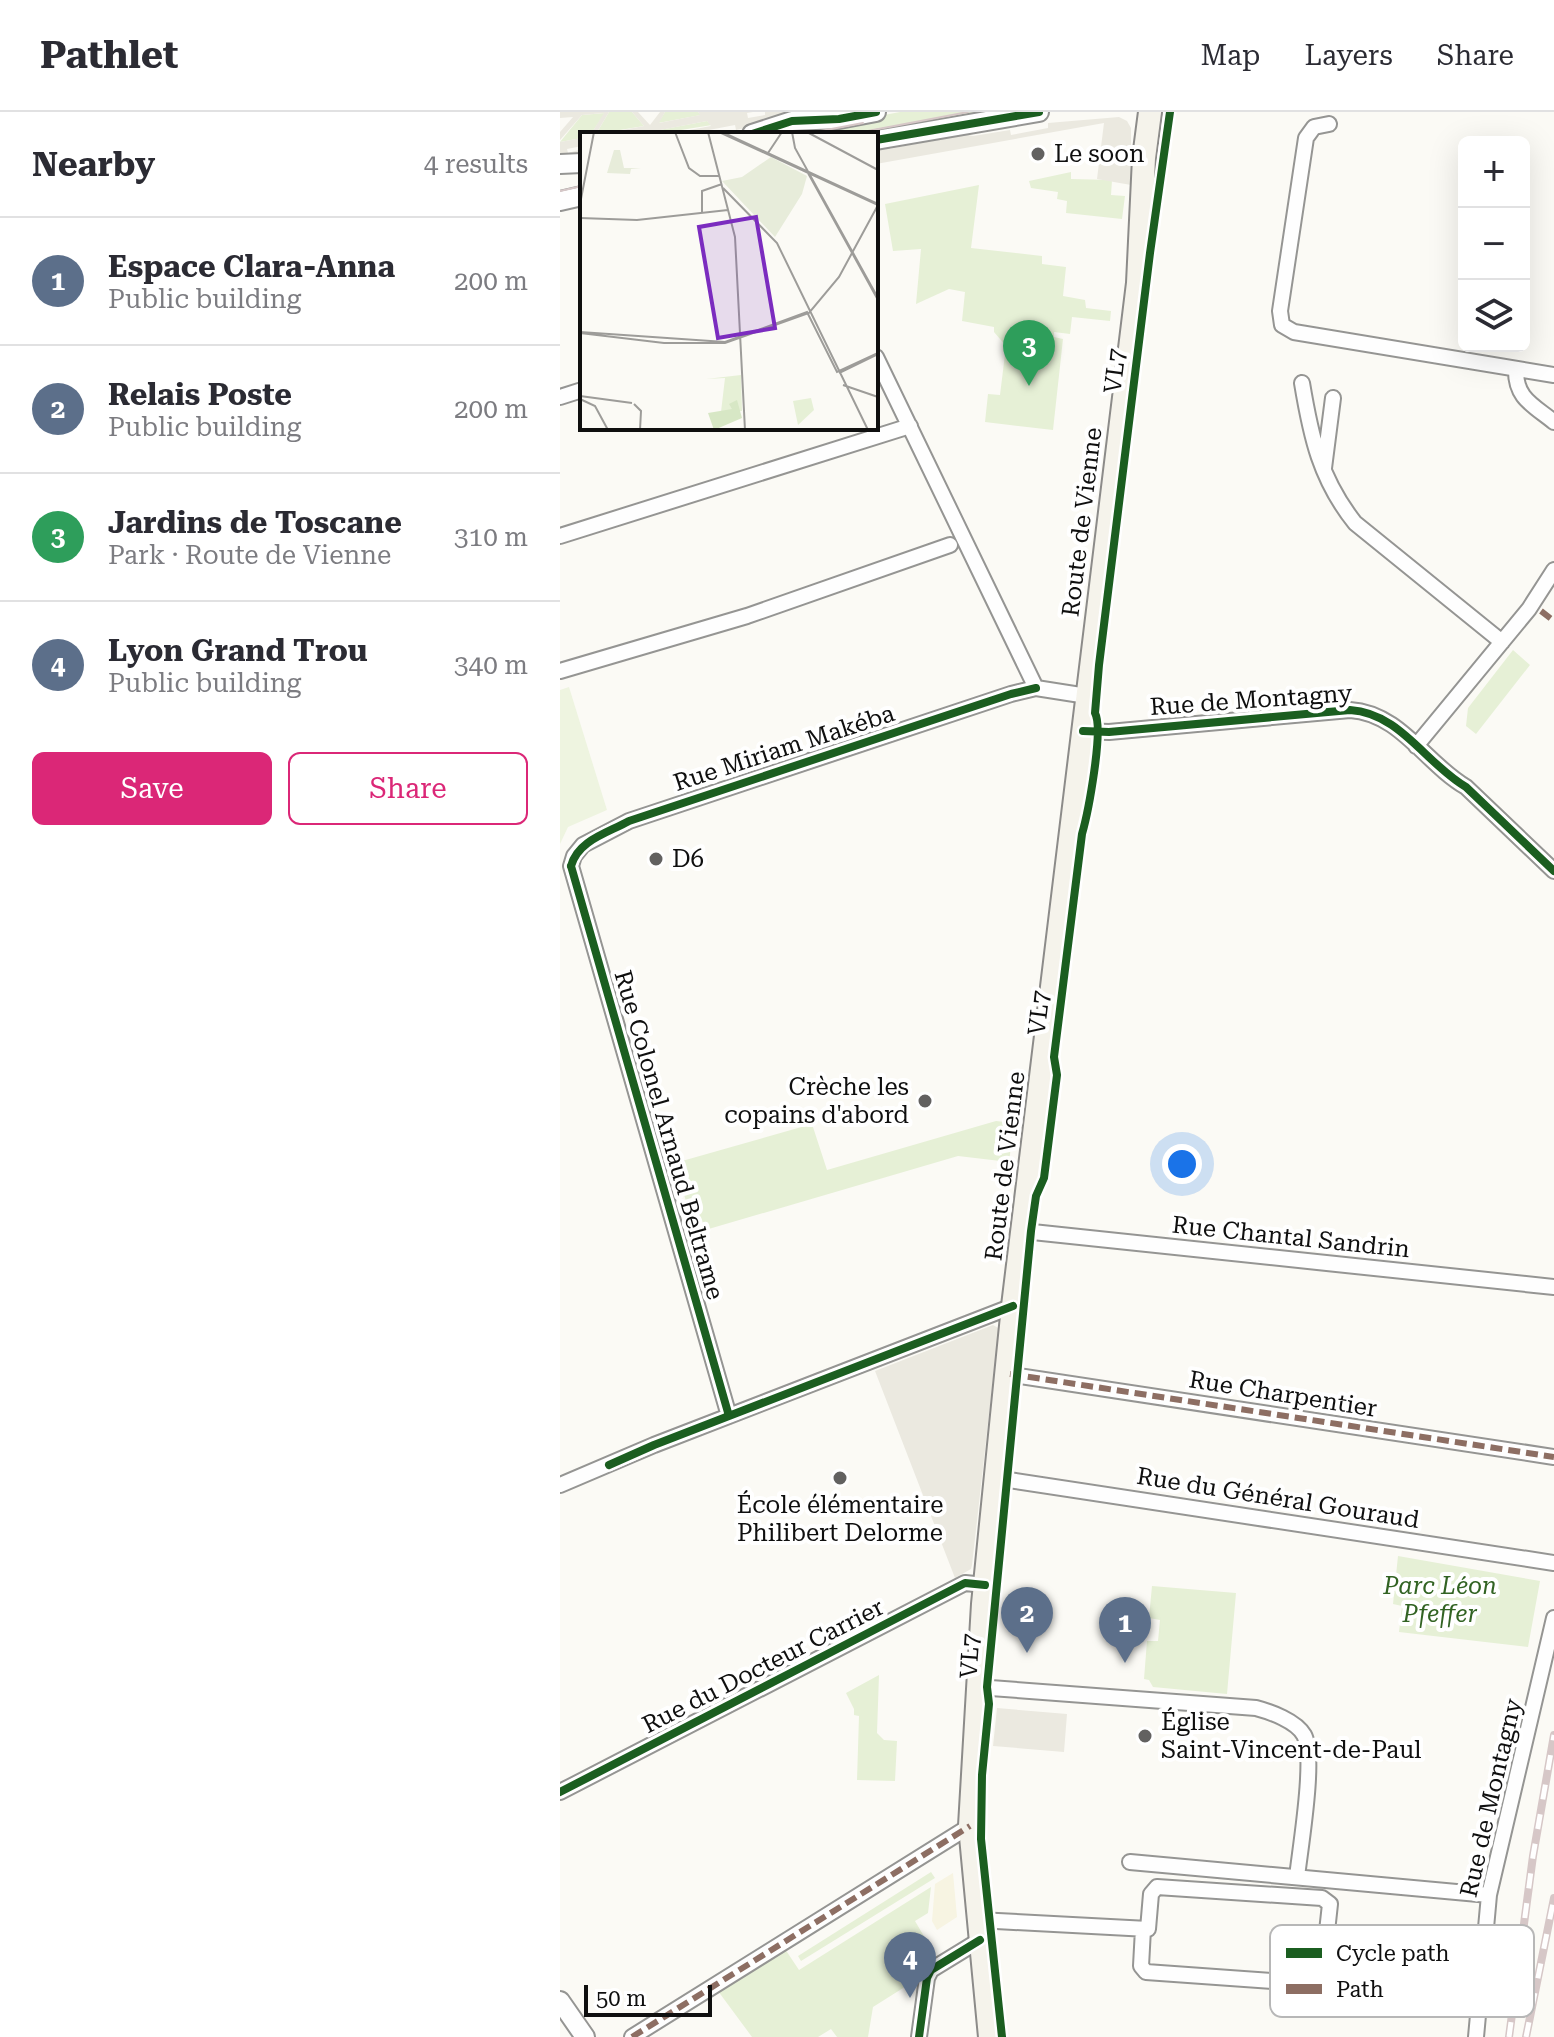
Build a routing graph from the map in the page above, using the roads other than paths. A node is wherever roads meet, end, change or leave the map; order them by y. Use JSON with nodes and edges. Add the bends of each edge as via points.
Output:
{"nodes":[{"id":1,"x":876,"y":112,"type":"edge"},
{"id":2,"x":1039,"y":112,"type":"edge"},
{"id":3,"x":1150,"y":112,"type":"edge"},
{"id":4,"x":1329,"y":124,"type":"dead end"},
{"id":5,"x":758,"y":132,"type":"edge"},
{"id":6,"x":878,"y":140,"type":"edge"},
{"id":7,"x":580,"y":163,"type":"edge"},
{"id":8,"x":560,"y":164,"type":"edge"},
{"id":9,"x":580,"y":196,"type":"edge"},
{"id":10,"x":560,"y":201,"type":"edge"},
{"id":11,"x":878,"y":361,"type":"edge"},
{"id":12,"x":1510,"y":368,"type":"junction"},
{"id":13,"x":1554,"y":375,"type":"edge"},
{"id":14,"x":1302,"y":383,"type":"dead end"},
{"id":15,"x":580,"y":391,"type":"edge"},
{"id":16,"x":560,"y":397,"type":"edge"},
{"id":17,"x":1333,"y":398,"type":"dead end"},
{"id":18,"x":1554,"y":422,"type":"edge"},
{"id":19,"x":910,"y":426,"type":"junction"},
{"id":20,"x":1324,"y":473,"type":"junction"},
{"id":21,"x":560,"y":536,"type":"edge"},
{"id":22,"x":950,"y":545,"type":"dead end"},
{"id":23,"x":1554,"y":570,"type":"edge"},
{"id":24,"x":1502,"y":642,"type":"junction"},
{"id":25,"x":560,"y":671,"type":"edge"},
{"id":26,"x":1036,"y":688,"type":"junction"},
{"id":27,"x":1087,"y":696,"type":"junction"},
{"id":28,"x":1083,"y":731,"type":"junction"},
{"id":29,"x":1416,"y":746,"type":"junction"},
{"id":30,"x":565,"y":867,"type":"edge"},
{"id":31,"x":1554,"y":871,"type":"edge"},
{"id":32,"x":1023,"y":1231,"type":"junction"},
{"id":33,"x":1554,"y":1287,"type":"edge"},
{"id":34,"x":1013,"y":1306,"type":"junction"},
{"id":35,"x":1006,"y":1374,"type":"junction"},
{"id":36,"x":729,"y":1416,"type":"junction"},
{"id":37,"x":1554,"y":1457,"type":"edge"},
{"id":38,"x":996,"y":1478,"type":"junction"},
{"id":39,"x":560,"y":1485,"type":"edge"},
{"id":40,"x":1554,"y":1563,"type":"edge"},
{"id":41,"x":985,"y":1585,"type":"junction"},
{"id":42,"x":1554,"y":1618,"type":"edge"},
{"id":43,"x":977,"y":1687,"type":"junction"},
{"id":44,"x":560,"y":1792,"type":"edge"},
{"id":45,"x":970,"y":1826,"type":"junction"},
{"id":46,"x":1130,"y":1862,"type":"dead end"},
{"id":47,"x":1297,"y":1877,"type":"junction"},
{"id":48,"x":1489,"y":1895,"type":"junction"},
{"id":49,"x":1328,"y":1925,"type":"edge"},
{"id":50,"x":1486,"y":1925,"type":"edge"},
{"id":51,"x":1143,"y":1929,"type":"junction"},
{"id":52,"x":979,"y":1930,"type":"junction"},
{"id":53,"x":1270,"y":1981,"type":"edge"},
{"id":54,"x":560,"y":2001,"type":"edge"},
{"id":55,"x":1478,"y":2017,"type":"edge"},
{"id":56,"x":585,"y":2037,"type":"edge"},
{"id":57,"x":632,"y":2037,"type":"edge"},
{"id":58,"x":919,"y":2037,"type":"edge"},
{"id":59,"x":990,"y":2037,"type":"edge"},
{"id":60,"x":1476,"y":2037,"type":"edge"}],
"edges":[{"from":1,"to":5,"type":"street","via":[[792,121]]},
{"from":2,"to":6,"type":"street"},
{"from":3,"to":27,"type":"main road","name":"Route de Vienne","via":[[1138,283]]},
{"from":4,"to":12,"type":"street","via":[[1314,127],[1306,138],[1282,325],[1294,332]]},
{"from":7,"to":8,"type":"street"},
{"from":9,"to":10,"type":"street"},
{"from":11,"to":19,"type":"street"},
{"from":12,"to":13,"type":"street"},
{"from":12,"to":18,"type":"street","via":[[1521,395]]},
{"from":14,"to":20,"type":"street","via":[[1312,442]]},
{"from":15,"to":16,"type":"street"},
{"from":17,"to":20,"type":"street"},
{"from":19,"to":21,"type":"street"},
{"from":19,"to":26,"type":"street"},
{"from":20,"to":24,"type":"street","via":[[1355,523]]},
{"from":22,"to":25,"type":"street","via":[[747,616]]},
{"from":23,"to":24,"type":"street"},
{"from":24,"to":29,"type":"street"},
{"from":26,"to":27,"type":"street"},
{"from":26,"to":30,"type":"street","name":"Rue Miriam Makéba","via":[[629,821],[583,845]]},
{"from":27,"to":28,"type":"main road","name":"Route de Vienne"},
{"from":28,"to":29,"type":"street","name":"Rue de Montagny","via":[[1350,710],[1390,722]]},
{"from":28,"to":32,"type":"main road","name":"Route de Vienne"},
{"from":29,"to":31,"type":"street","name":"Rue de Montagny"},
{"from":30,"to":36,"type":"street","name":"Rue Colonel Arnaud Beltrame"},
{"from":32,"to":33,"type":"street","name":"Rue Chantal Sandrin"},
{"from":32,"to":34,"type":"main road","name":"Route de Vienne"},
{"from":34,"to":35,"type":"main road","name":"Route de Vienne"},
{"from":34,"to":36,"type":"street"},
{"from":35,"to":37,"type":"street","name":"Rue Charpentier"},
{"from":35,"to":38,"type":"main road","name":"Route de Vienne"},
{"from":36,"to":39,"type":"street"},
{"from":38,"to":40,"type":"street","name":"Rue du Général Gouraud"},
{"from":38,"to":41,"type":"main road","name":"Route de Vienne"},
{"from":41,"to":43,"type":"main road","name":"Route de Vienne"},
{"from":41,"to":44,"type":"street","name":"Rue du Docteur Carrier","via":[[965,1583]]},
{"from":42,"to":48,"type":"street","name":"Rue de Montagny"},
{"from":43,"to":45,"type":"main road","name":"Route de Vienne"},
{"from":43,"to":47,"type":"street","via":[[1256,1708],[1300,1729],[1309,1749]]},
{"from":45,"to":52,"type":"main road","name":"Route de Vienne"},
{"from":45,"to":57,"type":"street"},
{"from":46,"to":47,"type":"street"},
{"from":47,"to":48,"type":"street"},
{"from":48,"to":50,"type":"street","name":"Rue de Montagny"},
{"from":49,"to":51,"type":"street","via":[[1330,1904],[1322,1898],[1157,1887],[1151,1894],[1148,1929]]},
{"from":51,"to":52,"type":"street"},
{"from":51,"to":53,"type":"street","via":[[1141,1966],[1146,1972]]},
{"from":52,"to":58,"type":"street","via":[[931,1970]]},
{"from":52,"to":59,"type":"main road","name":"Route de Vienne"},
{"from":54,"to":56,"type":"street"},
{"from":55,"to":60,"type":"street","name":"Rue de Montagny"}]}
